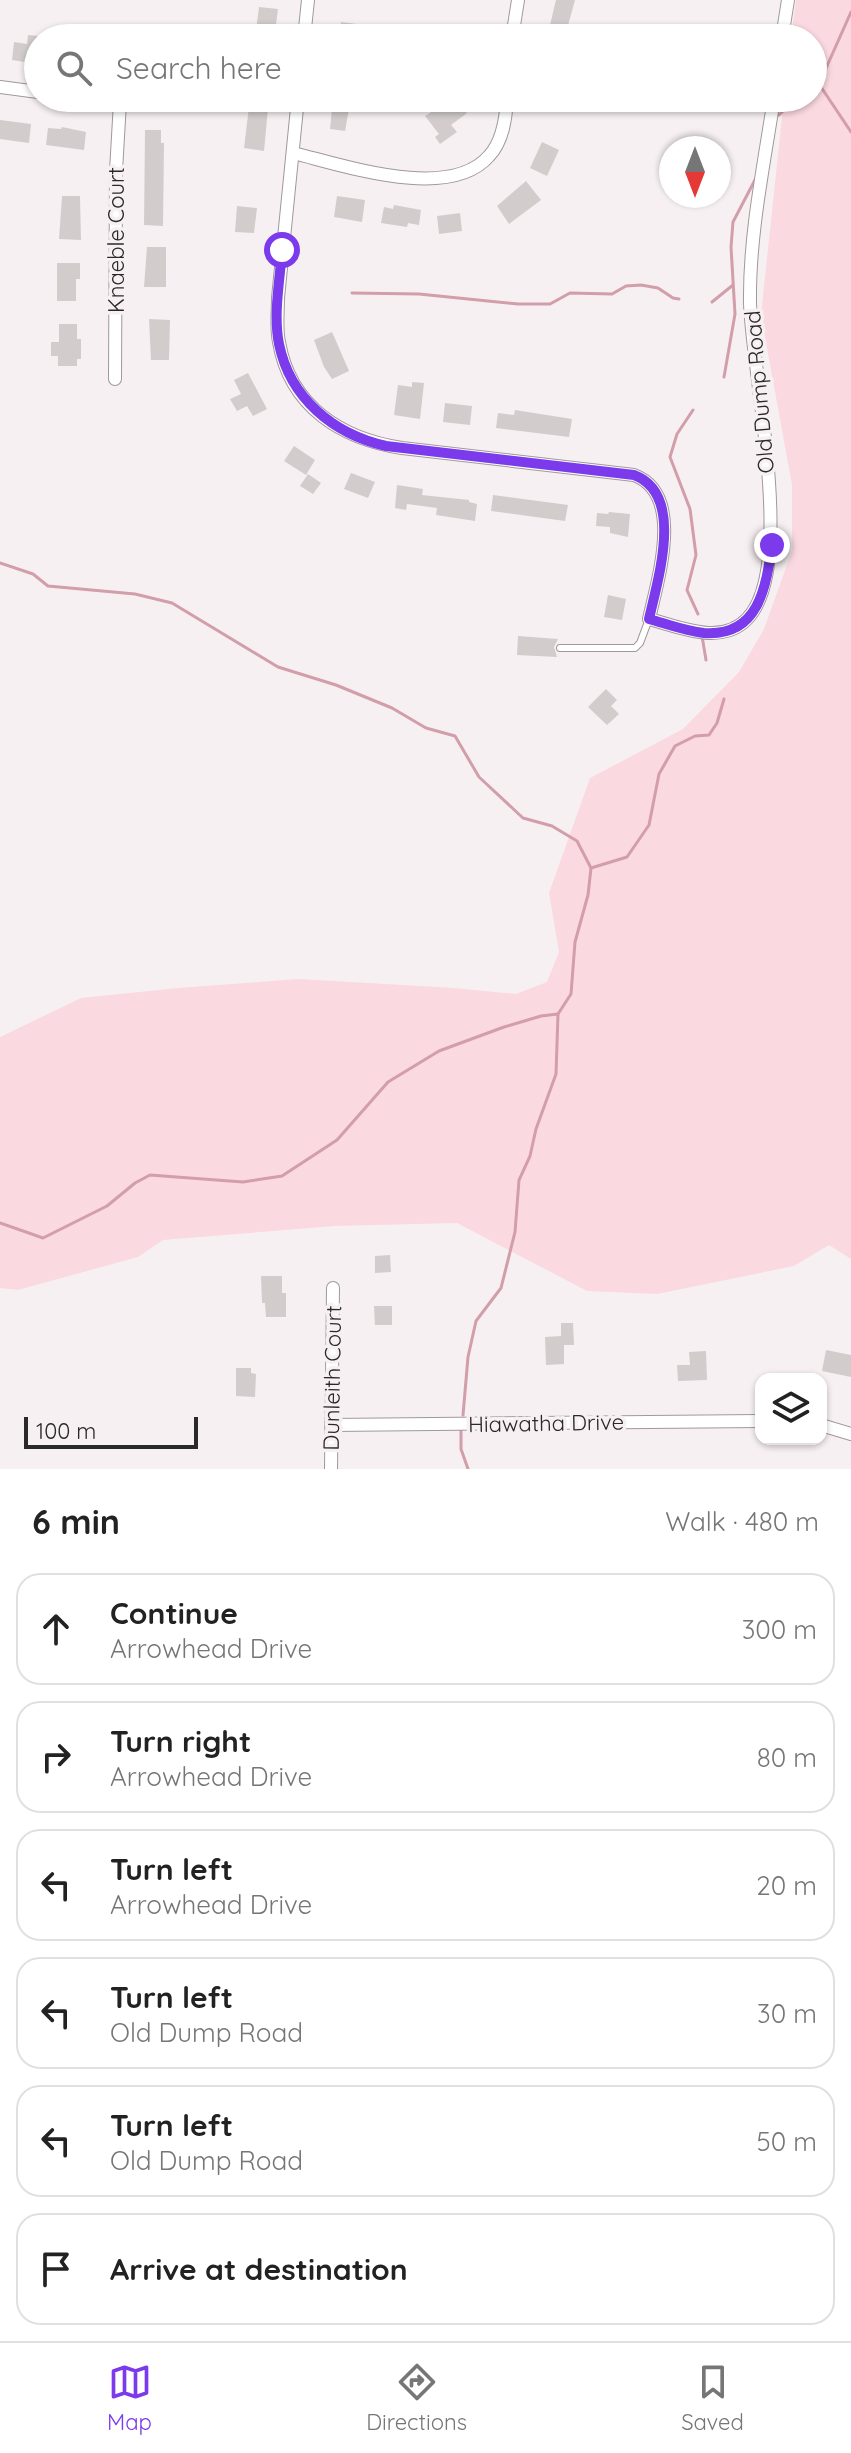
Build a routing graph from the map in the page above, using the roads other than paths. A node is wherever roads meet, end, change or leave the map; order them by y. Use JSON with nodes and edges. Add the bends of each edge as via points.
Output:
{"nodes":[{"id":1,"x":308,"y":0,"type":"edge"},
{"id":2,"x":518,"y":0,"type":"edge"},
{"id":3,"x":788,"y":0,"type":"edge"},
{"id":4,"x":305,"y":24,"type":"edge"},
{"id":5,"x":514,"y":24,"type":"edge"},
{"id":6,"x":784,"y":24,"type":"edge"},
{"id":7,"x":0,"y":87,"type":"edge"},
{"id":8,"x":24,"y":90,"type":"edge"},
{"id":9,"x":119,"y":112,"type":"edge"},
{"id":10,"x":297,"y":112,"type":"edge"},
{"id":11,"x":506,"y":112,"type":"edge"},
{"id":12,"x":772,"y":112,"type":"edge"},
{"id":13,"x":293,"y":153,"type":"junction"},
{"id":14,"x":115,"y":379,"type":"dead end"},
{"id":15,"x":649,"y":619,"type":"junction"},
{"id":16,"x":560,"y":648,"type":"dead end"},
{"id":17,"x":333,"y":1288,"type":"dead end"},
{"id":18,"x":755,"y":1421,"type":"edge"},
{"id":19,"x":331,"y":1425,"type":"junction"},
{"id":20,"x":827,"y":1427,"type":"edge"},
{"id":21,"x":851,"y":1434,"type":"edge"},
{"id":22,"x":331,"y":1469,"type":"edge"}],
"edges":[{"from":1,"to":4,"type":"street"},
{"from":2,"to":5,"type":"street"},
{"from":3,"to":6,"type":"street"},
{"from":7,"to":8,"type":"street"},
{"from":9,"to":14,"type":"street","name":"Knaeble Court"},
{"from":10,"to":13,"type":"street"},
{"from":11,"to":13,"type":"street","via":[[491,155],[454,177],[392,175]]},
{"from":12,"to":15,"type":"street","name":"Old Dump Road","via":[[750,305],[771,520],[769,567],[755,609],[730,630],[689,630]]},
{"from":13,"to":15,"type":"street","via":[[278,298],[279,341],[289,374],[305,400],[326,419],[370,442],[646,480],[656,490],[664,516]]},
{"from":15,"to":16,"type":"lane","via":[[640,643],[631,650]]},
{"from":17,"to":19,"type":"street","name":"Dunleith Court"},
{"from":18,"to":19,"type":"street","name":"Hiawatha Drive"},
{"from":19,"to":22,"type":"street","name":"Dunleith Court"},
{"from":20,"to":21,"type":"street"}]}
